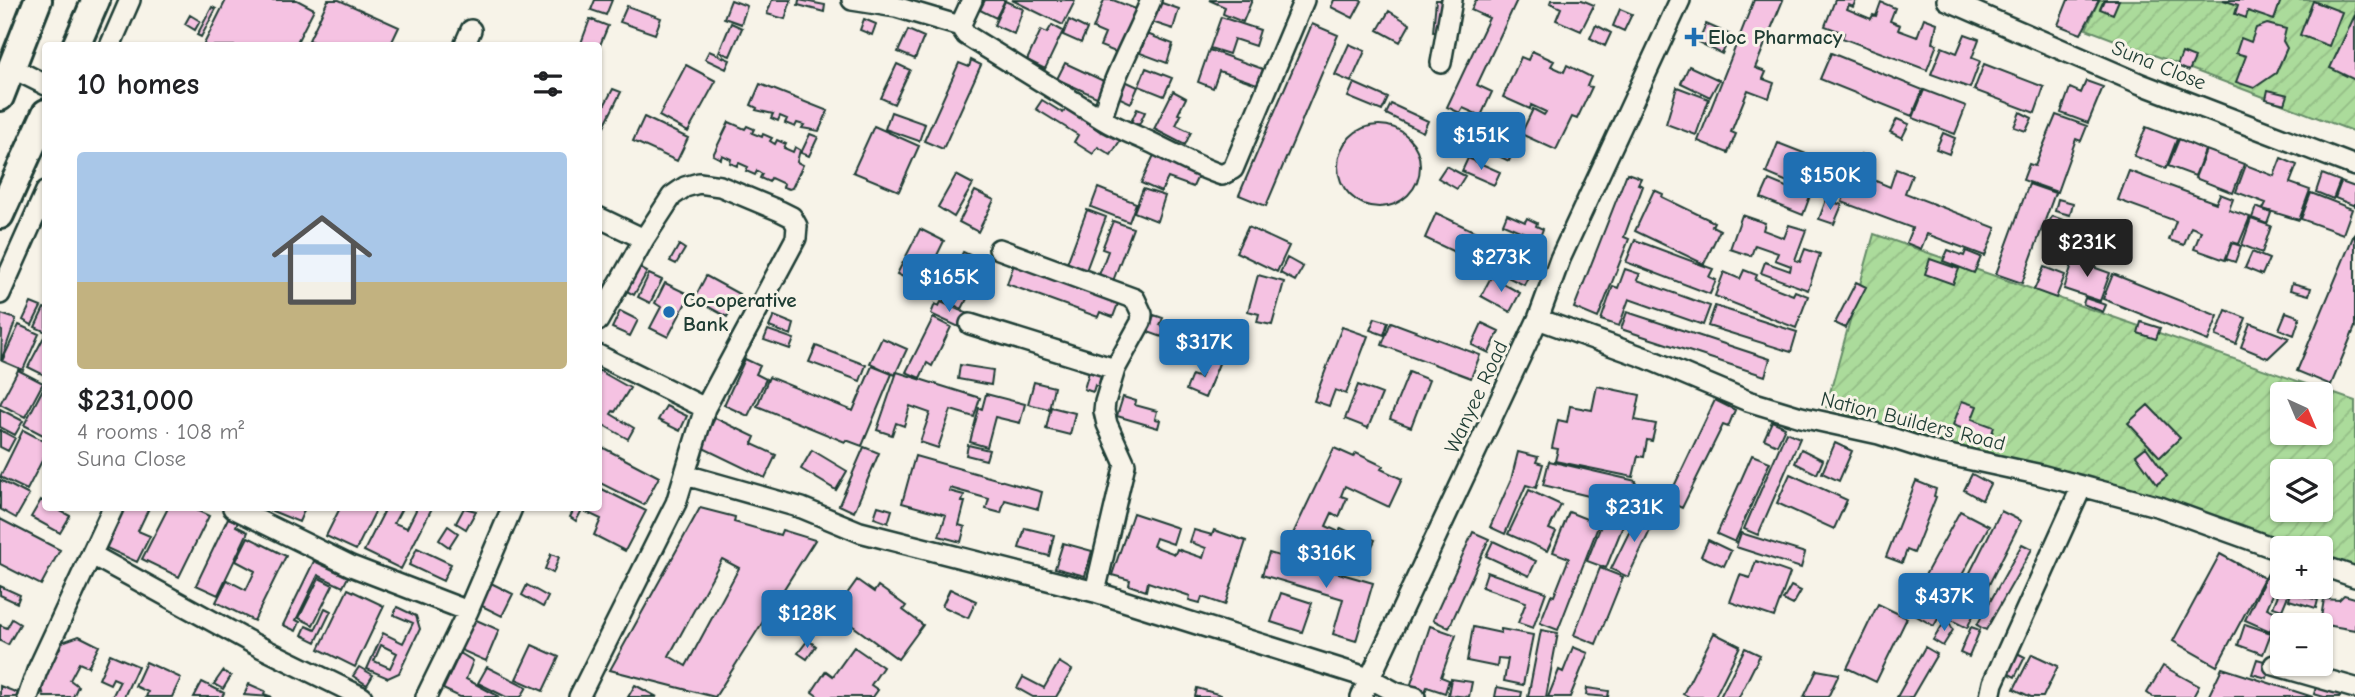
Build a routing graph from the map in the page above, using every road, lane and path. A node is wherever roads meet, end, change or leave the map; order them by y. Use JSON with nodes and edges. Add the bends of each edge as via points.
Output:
{"nodes":[{"id":1,"x":38,"y":0,"type":"edge"},
{"id":2,"x":96,"y":0,"type":"edge"},
{"id":3,"x":130,"y":0,"type":"edge"},
{"id":4,"x":852,"y":0,"type":"edge"},
{"id":5,"x":972,"y":0,"type":"edge"},
{"id":6,"x":1151,"y":0,"type":"edge"},
{"id":7,"x":1304,"y":0,"type":"edge"},
{"id":8,"x":1452,"y":0,"type":"edge"},
{"id":9,"x":1680,"y":0,"type":"edge"},
{"id":10,"x":1947,"y":0,"type":"edge"},
{"id":11,"x":960,"y":26,"type":"junction"},
{"id":12,"x":78,"y":42,"type":"edge"},
{"id":13,"x":112,"y":42,"type":"edge"},
{"id":14,"x":1441,"y":63,"type":"dead end"},
{"id":15,"x":12,"y":68,"type":"junction"},
{"id":16,"x":42,"y":83,"type":"edge"},
{"id":17,"x":0,"y":97,"type":"edge"},
{"id":18,"x":1102,"y":119,"type":"junction"},
{"id":19,"x":42,"y":122,"type":"edge"},
{"id":20,"x":2355,"y":166,"type":"edge"},
{"id":21,"x":42,"y":200,"type":"edge"},
{"id":22,"x":0,"y":215,"type":"edge"},
{"id":23,"x":602,"y":219,"type":"edge"},
{"id":24,"x":644,"y":239,"type":"junction"},
{"id":25,"x":999,"y":249,"type":"dead end"},
{"id":26,"x":0,"y":294,"type":"edge"},
{"id":27,"x":602,"y":314,"type":"edge"},
{"id":28,"x":1538,"y":319,"type":"junction"},
{"id":29,"x":970,"y":324,"type":"dead end"},
{"id":30,"x":602,"y":357,"type":"edge"},
{"id":31,"x":1115,"y":369,"type":"junction"},
{"id":32,"x":705,"y":408,"type":"junction"},
{"id":33,"x":686,"y":475,"type":"junction"},
{"id":34,"x":2082,"y":486,"type":"junction"},
{"id":35,"x":112,"y":511,"type":"edge"},
{"id":36,"x":239,"y":511,"type":"edge"},
{"id":37,"x":511,"y":511,"type":"edge"},
{"id":38,"x":2270,"y":547,"type":"edge"},
{"id":39,"x":92,"y":555,"type":"junction"},
{"id":40,"x":2333,"y":569,"type":"edge"},
{"id":41,"x":2355,"y":577,"type":"edge"},
{"id":42,"x":1095,"y":592,"type":"junction"},
{"id":43,"x":468,"y":611,"type":"junction"},
{"id":44,"x":2313,"y":676,"type":"edge"},
{"id":45,"x":1369,"y":678,"type":"junction"},
{"id":46,"x":2355,"y":688,"type":"edge"},
{"id":47,"x":28,"y":697,"type":"edge"},
{"id":48,"x":362,"y":697,"type":"edge"},
{"id":49,"x":426,"y":697,"type":"edge"},
{"id":50,"x":579,"y":697,"type":"edge"},
{"id":51,"x":1362,"y":697,"type":"edge"},
{"id":52,"x":1415,"y":697,"type":"edge"},
{"id":53,"x":1990,"y":697,"type":"edge"}],
"edges":[{"from":1,"to":15,"type":"main road"},
{"from":2,"to":12,"type":"main road"},
{"from":3,"to":13,"type":"street"},
{"from":4,"to":11,"type":"street"},
{"from":5,"to":11,"type":"street"},
{"from":6,"to":18,"type":"street","via":[[1114,80]]},
{"from":7,"to":18,"type":"street","via":[[1233,169],[1222,175],[1200,168]]},
{"from":8,"to":14,"type":"street"},
{"from":9,"to":28,"type":"street","name":"Wanyee Road","via":[[1560,259]]},
{"from":10,"to":20,"type":"street","name":"Suna Close","via":[[2141,84]]},
{"from":11,"to":18,"type":"street","via":[[965,36]]},
{"from":15,"to":16,"type":"street"},
{"from":15,"to":17,"type":"main road"},
{"from":19,"to":22,"type":"main road"},
{"from":21,"to":26,"type":"street"},
{"from":23,"to":24,"type":"street"},
{"from":24,"to":27,"type":"street"},
{"from":24,"to":32,"type":"street","via":[[672,196],[699,183],[720,186],[780,211],[797,226],[796,238]]},
{"from":25,"to":31,"type":"street","via":[[1135,299],[1141,322]]},
{"from":28,"to":34,"type":"street","name":"Nation Builders Road","via":[[1748,401]]},
{"from":28,"to":45,"type":"street","name":"Wanyee Road"},
{"from":29,"to":31,"type":"street"},
{"from":30,"to":32,"type":"street"},
{"from":31,"to":42,"type":"street","via":[[1104,411],[1125,464]]},
{"from":32,"to":33,"type":"street"},
{"from":33,"to":42,"type":"street","via":[[802,508],[860,532]]},
{"from":33,"to":50,"type":"street"},
{"from":34,"to":38,"type":"street","name":"Nation Builders Road","via":[[2160,507]]},
{"from":34,"to":53,"type":"street"},
{"from":35,"to":39,"type":"street"},
{"from":36,"to":43,"type":"street","via":[[351,566]]},
{"from":37,"to":43,"type":"street"},
{"from":39,"to":47,"type":"street"},
{"from":39,"to":48,"type":"street"},
{"from":40,"to":41,"type":"street"},
{"from":42,"to":45,"type":"street"},
{"from":43,"to":49,"type":"street"},
{"from":44,"to":46,"type":"street"},
{"from":45,"to":51,"type":"street","name":"Wanyee Road"},
{"from":45,"to":52,"type":"street"}]}
